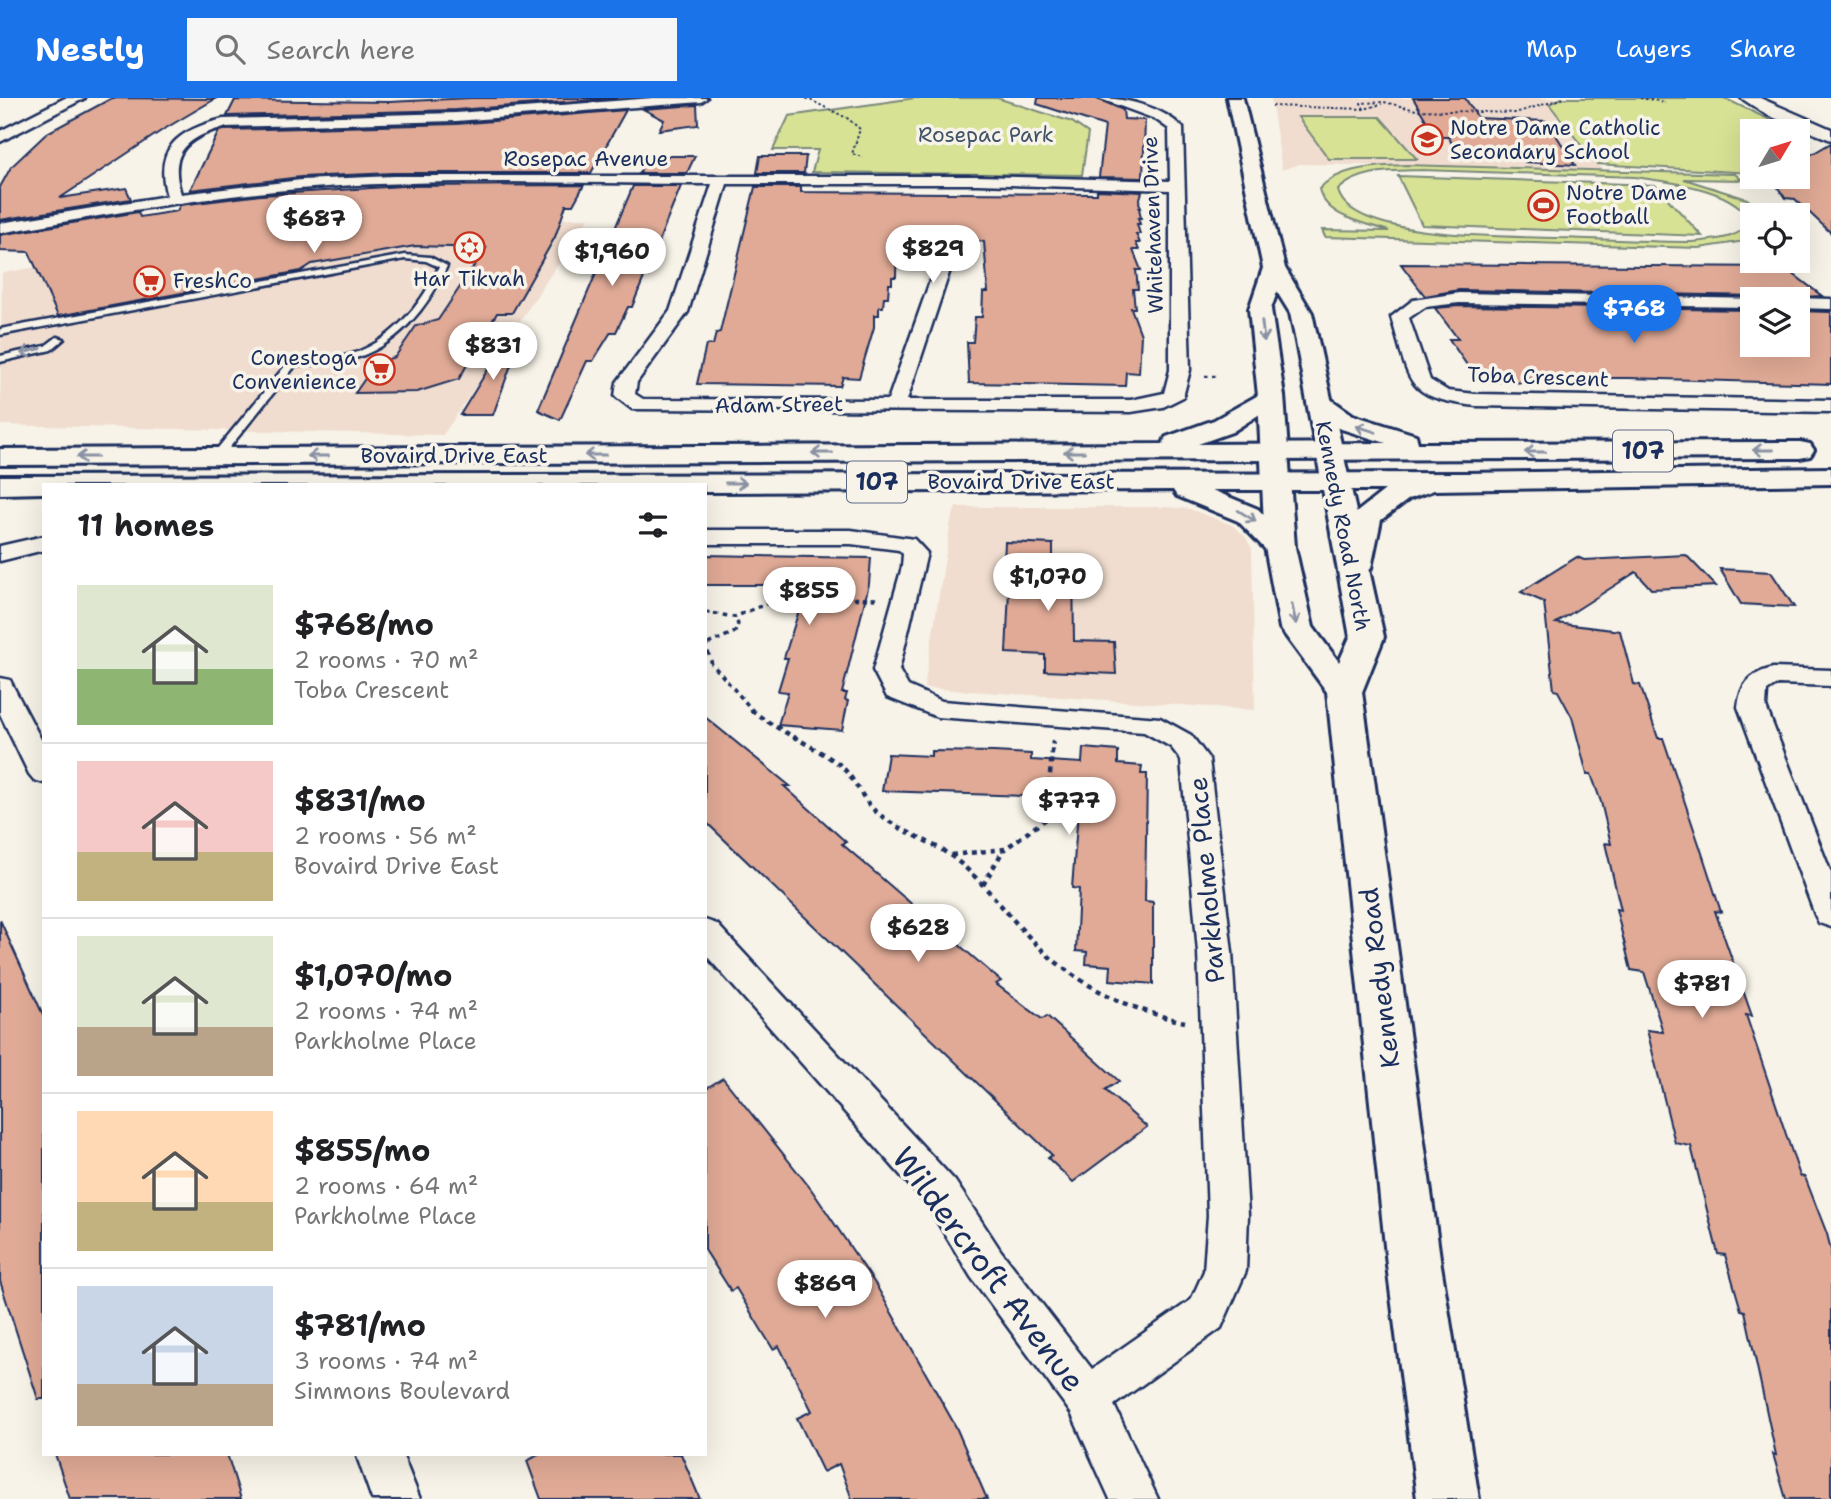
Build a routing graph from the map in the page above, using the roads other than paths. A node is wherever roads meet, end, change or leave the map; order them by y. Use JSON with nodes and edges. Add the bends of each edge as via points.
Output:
{"nodes":[{"id":1,"x":77,"y":98,"type":"edge"},
{"id":2,"x":701,"y":98,"type":"edge"},
{"id":3,"x":1104,"y":98,"type":"edge"},
{"id":4,"x":1235,"y":98,"type":"edge"},
{"id":5,"x":1749,"y":98,"type":"edge"},
{"id":6,"x":1831,"y":135,"type":"edge"},
{"id":7,"x":0,"y":138,"type":"edge"},
{"id":8,"x":721,"y":180,"type":"junction"},
{"id":9,"x":1176,"y":186,"type":"junction"},
{"id":10,"x":175,"y":199,"type":"junction"},
{"id":11,"x":0,"y":228,"type":"edge"},
{"id":12,"x":936,"y":255,"type":"dead end"},
{"id":13,"x":1274,"y":268,"type":"junction"},
{"id":14,"x":1740,"y":302,"type":"edge"},
{"id":15,"x":1810,"y":303,"type":"edge"},
{"id":16,"x":1831,"y":304,"type":"edge"},
{"id":17,"x":0,"y":332,"type":"edge"},
{"id":18,"x":60,"y":339,"type":"dead end"},
{"id":19,"x":0,"y":359,"type":"edge"},
{"id":20,"x":1271,"y":396,"type":"junction"},
{"id":21,"x":1173,"y":397,"type":"joint"},
{"id":22,"x":1320,"y":403,"type":"junction"},
{"id":23,"x":896,"y":404,"type":"junction"},
{"id":24,"x":1831,"y":406,"type":"edge"},
{"id":25,"x":1831,"y":450,"type":"edge"},
{"id":26,"x":1142,"y":452,"type":"junction"},
{"id":27,"x":1274,"y":452,"type":"junction"},
{"id":28,"x":1330,"y":452,"type":"junction"},
{"id":29,"x":1456,"y":452,"type":"junction"},
{"id":30,"x":217,"y":456,"type":"junction"},
{"id":31,"x":0,"y":457,"type":"edge"},
{"id":32,"x":1831,"y":476,"type":"edge"},
{"id":33,"x":1336,"y":481,"type":"junction"},
{"id":34,"x":1465,"y":481,"type":"junction"},
{"id":35,"x":1111,"y":482,"type":"junction"},
{"id":36,"x":1277,"y":482,"type":"junction"},
{"id":37,"x":707,"y":483,"type":"edge"},
{"id":38,"x":0,"y":485,"type":"edge"},
{"id":39,"x":42,"y":485,"type":"edge"},
{"id":40,"x":707,"y":537,"type":"edge"},
{"id":41,"x":34,"y":544,"type":"edge"},
{"id":42,"x":1280,"y":547,"type":"junction"},
{"id":43,"x":0,"y":554,"type":"edge"},
{"id":44,"x":1355,"y":568,"type":"junction"},
{"id":45,"x":1831,"y":678,"type":"edge"},
{"id":46,"x":1,"y":691,"type":"edge"},
{"id":47,"x":1344,"y":692,"type":"junction"},
{"id":48,"x":42,"y":770,"type":"edge"},
{"id":49,"x":1831,"y":915,"type":"edge"},
{"id":50,"x":707,"y":934,"type":"edge"},
{"id":51,"x":1087,"y":1398,"type":"junction"},
{"id":52,"x":381,"y":1456,"type":"edge"},
{"id":53,"x":396,"y":1499,"type":"edge"},
{"id":54,"x":1134,"y":1499,"type":"edge"},
{"id":55,"x":1448,"y":1499,"type":"edge"}],
"edges":[{"from":1,"to":7,"type":"street"},
{"from":2,"to":10,"type":"street","via":[[674,106],[456,117],[223,122],[182,141],[169,157],[166,175]]},
{"from":3,"to":9,"type":"street","name":"Whitehaven Drive","via":[[1160,116],[1176,128]]},
{"from":4,"to":13,"type":"main road"},
{"from":5,"to":6,"type":"street"},
{"from":8,"to":9,"type":"street","name":"Rosepac Avenue","via":[[1028,180]]},
{"from":8,"to":10,"type":"street","name":"Rosepac Avenue","via":[[380,181],[264,186]]},
{"from":8,"to":23,"type":"street","name":"Adam Street","via":[[679,312],[627,382],[625,396],[639,405],[667,407]]},
{"from":9,"to":21,"type":"street","name":"Whitehaven Drive","via":[[1180,370]]},
{"from":10,"to":11,"type":"street","name":"Rosepac Avenue"},
{"from":12,"to":23,"type":"street","via":[[943,267]]},
{"from":13,"to":20,"type":"main road","name":"Kennedy Road North","one_way":true,"via":[[1260,309]]},
{"from":13,"to":22,"type":"main road","name":"Kennedy Road North","via":[[1301,313]]},
{"from":14,"to":24,"type":"street","name":"Toba Crescent","via":[[1458,298],[1425,301],[1408,307],[1400,317],[1421,383],[1443,396]]},
{"from":15,"to":16,"type":"street"},
{"from":17,"to":30,"type":"lane","via":[[405,257],[443,266],[403,325],[374,348],[347,358],[293,362]]},
{"from":18,"to":19,"type":"lane","one_way":true,"via":[[48,348]]},
{"from":20,"to":26,"type":"main road","via":[[1223,426]]},
{"from":20,"to":27,"type":"main road","name":"Kennedy Road North"},
{"from":21,"to":23,"type":"street","name":"Adam Street","via":[[1131,405]]},
{"from":22,"to":28,"type":"main road","name":"Kennedy Road North"},
{"from":29,"to":22,"type":"main road","one_way":true,"via":[[1343,421]]},
{"from":25,"to":29,"type":"main road","name":"Bovaird Drive East","number":"107","one_way":true},
{"from":26,"to":27,"type":"main road","name":"Bovaird Drive East","number":"107"},
{"from":26,"to":30,"type":"main road","name":"Bovaird Drive East","number":"107","one_way":true},
{"from":27,"to":28,"type":"main road","name":"Bovaird Drive East","number":"107"},
{"from":27,"to":36,"type":"main road","name":"Kennedy Road North"},
{"from":28,"to":29,"type":"main road","name":"Bovaird Drive East","number":"107"},
{"from":28,"to":33,"type":"main road","name":"Kennedy Road North"},
{"from":30,"to":31,"type":"main road","name":"Bovaird Drive East","number":"107","one_way":true},
{"from":32,"to":34,"type":"main road","name":"Bovaird Drive East","number":"107"},
{"from":33,"to":34,"type":"main road","name":"Bovaird Drive East","number":"107"},
{"from":33,"to":36,"type":"main road","name":"Bovaird Drive East","number":"107"},
{"from":33,"to":44,"type":"main road","name":"Kennedy Road North"},
{"from":34,"to":44,"type":"main road","via":[[1413,487],[1384,502],[1367,516]]},
{"from":35,"to":36,"type":"main road","name":"Bovaird Drive East","number":"107"},
{"from":37,"to":35,"type":"main road","name":"Bovaird Drive East","number":"107","one_way":true},
{"from":35,"to":42,"type":"main road","one_way":true,"via":[[1190,491],[1220,502],[1248,515]]},
{"from":36,"to":42,"type":"main road","name":"Kennedy Road North"},
{"from":38,"to":39,"type":"main road","name":"Bovaird Drive East","number":"107","one_way":true},
{"from":40,"to":51,"type":"street","name":"Parkholme Place","via":[[895,540],[906,544],[915,553],[886,670],[897,691],[937,709],[1150,724],[1181,741],[1195,759],[1215,952],[1228,1215],[1225,1271],[1206,1314]]},
{"from":41,"to":43,"type":"street"},
{"from":42,"to":47,"type":"main road","name":"Kennedy Road North","one_way":true,"via":[[1297,628]]},
{"from":44,"to":47,"type":"main road","name":"Kennedy Road North","via":[[1367,636]]},
{"from":45,"to":49,"type":"street","via":[[1773,676],[1754,687],[1752,707]]},
{"from":46,"to":48,"type":"street"},
{"from":47,"to":55,"type":"main road","name":"Kennedy Road","via":[[1413,1265]]},
{"from":50,"to":51,"type":"street","name":"Wildercroft Avenue","via":[[941,1194],[986,1264]]},
{"from":51,"to":54,"type":"street","name":"Wildercroft Avenue"},
{"from":52,"to":53,"type":"street"}]}
